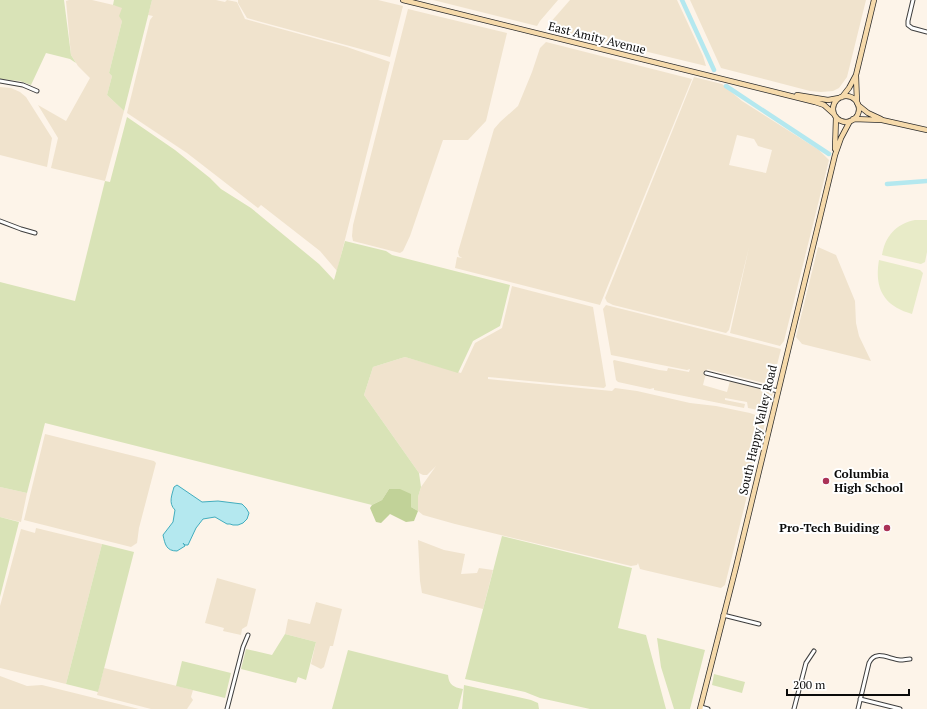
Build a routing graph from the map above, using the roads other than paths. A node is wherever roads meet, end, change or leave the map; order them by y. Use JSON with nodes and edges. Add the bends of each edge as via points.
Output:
{"nodes":[{"id":1,"x":405,"y":0,"type":"edge"},
{"id":2,"x":874,"y":0,"type":"edge"},
{"id":3,"x":913,"y":0,"type":"edge"},
{"id":4,"x":927,"y":32,"type":"edge"},
{"id":5,"x":856,"y":75,"type":"junction"},
{"id":6,"x":0,"y":81,"type":"edge"},
{"id":7,"x":37,"y":91,"type":"dead end"},
{"id":8,"x":786,"y":94,"type":"junction"},
{"id":9,"x":841,"y":98,"type":"junction"},
{"id":10,"x":858,"y":104,"type":"junction"},
{"id":11,"x":835,"y":116,"type":"junction"},
{"id":12,"x":852,"y":120,"type":"junction"},
{"id":13,"x":882,"y":120,"type":"junction"},
{"id":14,"x":927,"y":130,"type":"edge"},
{"id":15,"x":835,"y":155,"type":"junction"},
{"id":16,"x":0,"y":220,"type":"edge"},
{"id":17,"x":35,"y":233,"type":"dead end"},
{"id":18,"x":706,"y":373,"type":"dead end"},
{"id":19,"x":778,"y":391,"type":"junction"},
{"id":20,"x":723,"y":615,"type":"junction"},
{"id":21,"x":759,"y":624,"type":"dead end"},
{"id":22,"x":248,"y":635,"type":"dead end"},
{"id":23,"x":814,"y":651,"type":"dead end"},
{"id":24,"x":910,"y":659,"type":"dead end"},
{"id":25,"x":860,"y":699,"type":"junction"},
{"id":26,"x":700,"y":708,"type":"edge"},
{"id":27,"x":227,"y":709,"type":"edge"},
{"id":28,"x":708,"y":709,"type":"edge"},
{"id":29,"x":794,"y":709,"type":"edge"},
{"id":30,"x":858,"y":709,"type":"edge"},
{"id":31,"x":900,"y":709,"type":"edge"}],
"edges":[{"from":1,"to":8,"type":"main road","name":"East Amity Avenue"},
{"from":2,"to":5,"type":"main road"},
{"from":3,"to":4,"type":"street","via":[[908,25]]},
{"from":5,"to":9,"type":"main road"},
{"from":5,"to":10,"type":"main road"},
{"from":6,"to":7,"type":"street","via":[[23,85]]},
{"from":8,"to":9,"type":"main road","name":"East Amity Avenue","via":[[828,100]]},
{"from":8,"to":11,"type":"main road","name":"East Amity Avenue","via":[[820,103]]},
{"from":9,"to":10,"type":"main road","via":[[853,98]]},
{"from":9,"to":11,"type":"main road","via":[[834,107]]},
{"from":10,"to":12,"type":"main road","via":[[858,114]]},
{"from":10,"to":13,"type":"main road"},
{"from":11,"to":12,"type":"main road","via":[[842,121]]},
{"from":11,"to":15,"type":"main road","name":"South Happy Valley Road"},
{"from":12,"to":13,"type":"main road"},
{"from":12,"to":15,"type":"main road","name":"South Happy Valley Road","via":[[841,138]]},
{"from":13,"to":14,"type":"main road"},
{"from":15,"to":19,"type":"main road","name":"South Happy Valley Road"},
{"from":16,"to":17,"type":"street"},
{"from":18,"to":19,"type":"street"},
{"from":19,"to":20,"type":"main road","name":"South Happy Valley Road"},
{"from":20,"to":21,"type":"street"},
{"from":20,"to":26,"type":"main road","name":"South Happy Valley Road"},
{"from":22,"to":27,"type":"street"},
{"from":23,"to":29,"type":"street","via":[[806,663]]},
{"from":24,"to":25,"type":"street","via":[[874,656],[869,663]]},
{"from":25,"to":30,"type":"street"},
{"from":25,"to":31,"type":"street"},
{"from":26,"to":28,"type":"street"}]}
